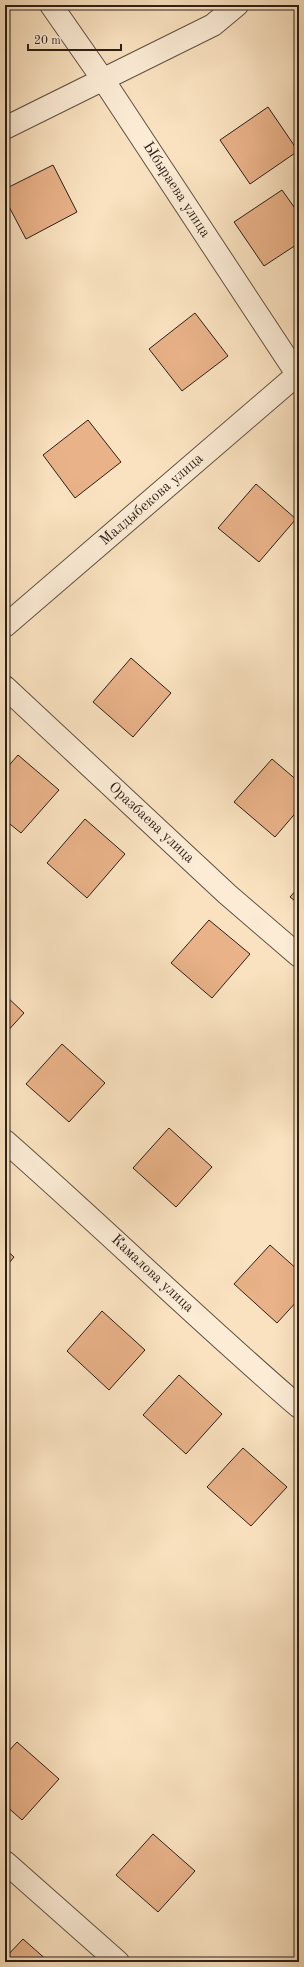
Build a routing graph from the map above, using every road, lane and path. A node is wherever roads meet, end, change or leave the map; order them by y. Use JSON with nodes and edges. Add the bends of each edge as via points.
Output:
{"nodes":[{"id":1,"x":51,"y":5,"type":"edge"},
{"id":2,"x":237,"y":5,"type":"edge"},
{"id":3,"x":104,"y":80,"type":"junction"},
{"id":4,"x":5,"y":128,"type":"edge"},
{"id":5,"x":298,"y":375,"type":"edge"},
{"id":6,"x":5,"y":626,"type":"edge"},
{"id":7,"x":5,"y":687,"type":"edge"},
{"id":8,"x":299,"y":956,"type":"edge"},
{"id":9,"x":5,"y":1141,"type":"edge"},
{"id":10,"x":299,"y":1407,"type":"edge"},
{"id":11,"x":5,"y":1862,"type":"edge"},
{"id":12,"x":118,"y":1962,"type":"edge"}],
"edges":[{"from":1,"to":3,"type":"street","name":"Ыбыраева улица"},
{"from":2,"to":3,"type":"street","via":[[213,25]]},
{"from":3,"to":4,"type":"street"},
{"from":3,"to":5,"type":"street","name":"Ыбыраева улица"},
{"from":5,"to":6,"type":"street","name":"Малдыбекова улица"},
{"from":7,"to":8,"type":"street","name":"Оразбаева улица","via":[[227,894]]},
{"from":9,"to":10,"type":"street","name":"Камалова улица"},
{"from":11,"to":12,"type":"street"}]}
